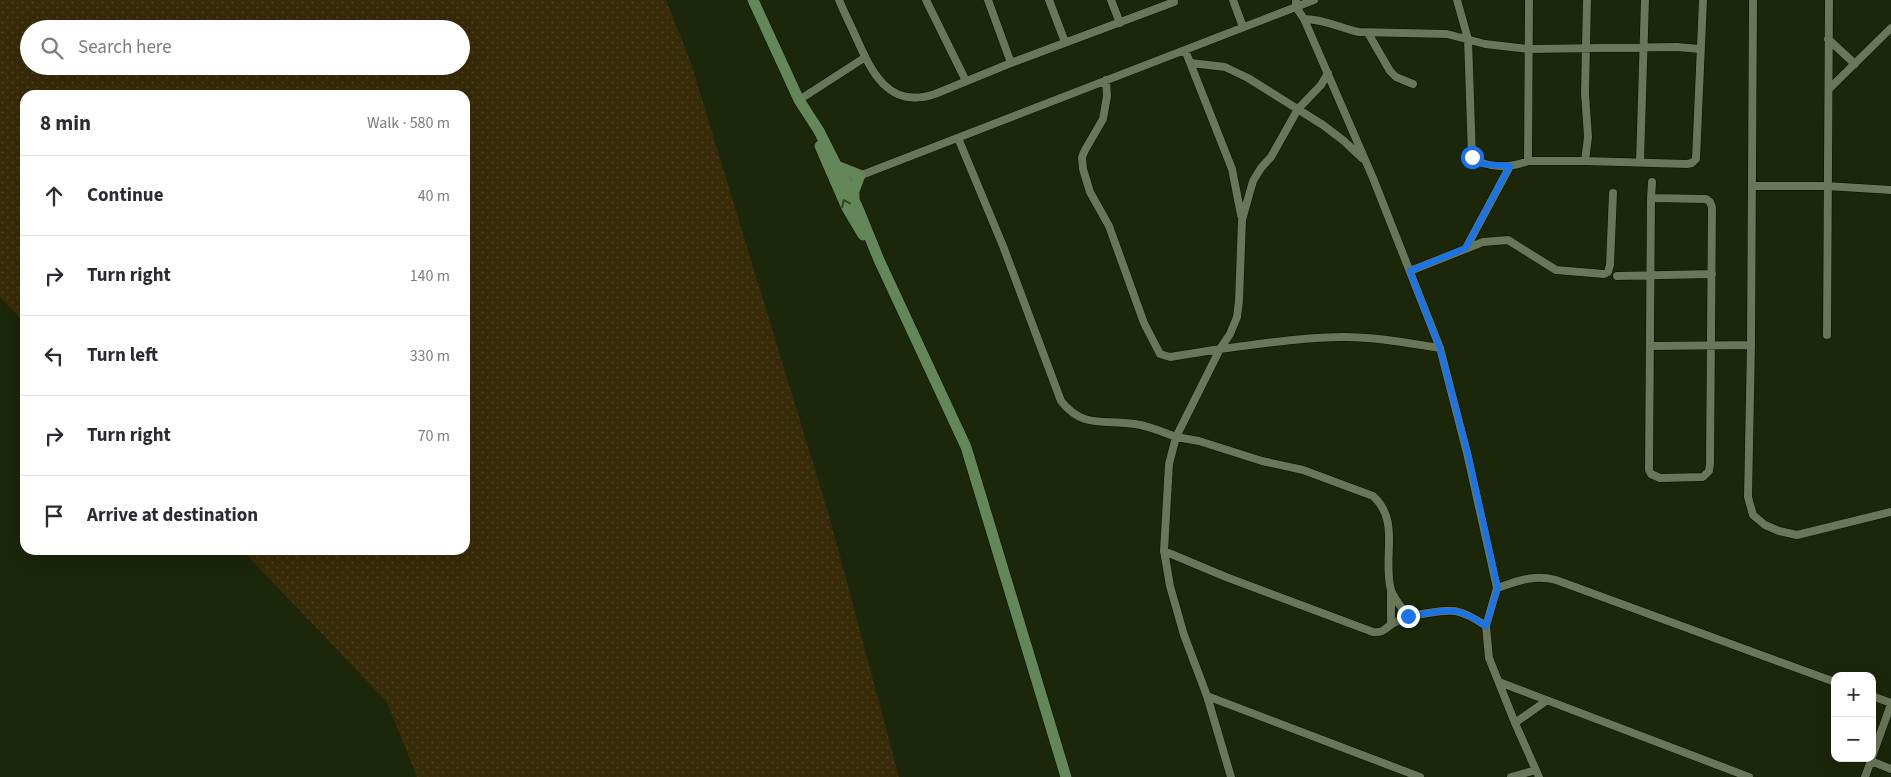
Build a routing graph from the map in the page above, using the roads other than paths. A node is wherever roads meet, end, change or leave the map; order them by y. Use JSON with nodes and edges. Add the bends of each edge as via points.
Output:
{"nodes":[{"id":1,"x":753,"y":0,"type":"edge"},
{"id":2,"x":839,"y":0,"type":"edge"},
{"id":3,"x":926,"y":0,"type":"edge"},
{"id":4,"x":988,"y":0,"type":"edge"},
{"id":5,"x":1049,"y":0,"type":"edge"},
{"id":6,"x":1111,"y":0,"type":"edge"},
{"id":7,"x":1233,"y":0,"type":"edge"},
{"id":8,"x":1314,"y":0,"type":"edge"},
{"id":9,"x":1457,"y":0,"type":"edge"},
{"id":10,"x":1529,"y":0,"type":"edge"},
{"id":11,"x":1587,"y":0,"type":"edge"},
{"id":12,"x":1645,"y":0,"type":"edge"},
{"id":13,"x":1703,"y":0,"type":"edge"},
{"id":14,"x":1753,"y":0,"type":"edge"},
{"id":15,"x":1829,"y":0,"type":"edge"},
{"id":16,"x":1175,"y":1,"type":"edge"},
{"id":17,"x":1296,"y":3,"type":"edge"},
{"id":18,"x":1304,"y":19,"type":"junction"},
{"id":19,"x":1120,"y":23,"type":"junction"},
{"id":20,"x":1243,"y":27,"type":"junction"},
{"id":21,"x":1891,"y":28,"type":"edge"},
{"id":22,"x":1368,"y":33,"type":"junction"},
{"id":23,"x":1828,"y":38,"type":"junction"},
{"id":24,"x":1468,"y":39,"type":"junction"},
{"id":25,"x":1065,"y":42,"type":"junction"},
{"id":26,"x":1586,"y":48,"type":"junction"},
{"id":27,"x":1643,"y":48,"type":"junction"},
{"id":28,"x":1700,"y":48,"type":"junction"},
{"id":29,"x":1529,"y":49,"type":"junction"},
{"id":30,"x":1184,"y":50,"type":"junction"},
{"id":31,"x":864,"y":58,"type":"junction"},
{"id":32,"x":1011,"y":63,"type":"junction"},
{"id":33,"x":1190,"y":63,"type":"junction"},
{"id":34,"x":1854,"y":64,"type":"junction"},
{"id":35,"x":1328,"y":73,"type":"junction"},
{"id":36,"x":1106,"y":80,"type":"junction"},
{"id":37,"x":966,"y":81,"type":"junction"},
{"id":38,"x":1413,"y":84,"type":"dead end"},
{"id":39,"x":1828,"y":90,"type":"junction"},
{"id":40,"x":799,"y":100,"type":"junction"},
{"id":41,"x":1298,"y":109,"type":"junction"},
{"id":42,"x":810,"y":119,"type":"junction"},
{"id":43,"x":958,"y":138,"type":"junction"},
{"id":44,"x":1528,"y":161,"type":"junction"},
{"id":45,"x":1585,"y":161,"type":"junction"},
{"id":46,"x":1366,"y":162,"type":"junction"},
{"id":47,"x":1640,"y":162,"type":"junction"},
{"id":48,"x":837,"y":166,"type":"junction"},
{"id":49,"x":1510,"y":166,"type":"junction"},
{"id":50,"x":860,"y":175,"type":"junction"},
{"id":51,"x":1652,"y":182,"type":"dead end"},
{"id":52,"x":841,"y":183,"type":"junction"},
{"id":53,"x":1753,"y":186,"type":"junction"},
{"id":54,"x":1827,"y":186,"type":"junction"},
{"id":55,"x":1891,"y":190,"type":"edge"},
{"id":56,"x":1613,"y":193,"type":"dead end"},
{"id":57,"x":1651,"y":198,"type":"junction"},
{"id":58,"x":854,"y":200,"type":"junction"},
{"id":59,"x":1242,"y":220,"type":"junction"},
{"id":60,"x":1466,"y":248,"type":"junction"},
{"id":61,"x":878,"y":260,"type":"junction"},
{"id":62,"x":1410,"y":271,"type":"junction"},
{"id":63,"x":1712,"y":274,"type":"junction"},
{"id":64,"x":1650,"y":275,"type":"junction"},
{"id":65,"x":1617,"y":276,"type":"dead end"},
{"id":66,"x":1827,"y":335,"type":"dead end"},
{"id":67,"x":1751,"y":345,"type":"junction"},
{"id":68,"x":1650,"y":346,"type":"junction"},
{"id":69,"x":1711,"y":346,"type":"junction"},
{"id":70,"x":1440,"y":348,"type":"junction"},
{"id":71,"x":1220,"y":349,"type":"junction"},
{"id":72,"x":1176,"y":437,"type":"junction"},
{"id":73,"x":1891,"y":512,"type":"edge"},
{"id":74,"x":1164,"y":551,"type":"junction"},
{"id":75,"x":1498,"y":588,"type":"junction"},
{"id":76,"x":1392,"y":591,"type":"junction"},
{"id":77,"x":1408,"y":616,"type":"junction"},
{"id":78,"x":1391,"y":624,"type":"junction"},
{"id":79,"x":1486,"y":626,"type":"junction"},
{"id":80,"x":1831,"y":681,"type":"edge"},
{"id":81,"x":1499,"y":682,"type":"junction"},
{"id":82,"x":1207,"y":696,"type":"junction"},
{"id":83,"x":1876,"y":697,"type":"edge"},
{"id":84,"x":1546,"y":701,"type":"junction"},
{"id":85,"x":1891,"y":703,"type":"edge"},
{"id":86,"x":1515,"y":723,"type":"junction"},
{"id":87,"x":1876,"y":747,"type":"edge"},
{"id":88,"x":1876,"y":761,"type":"edge"},
{"id":89,"x":1871,"y":762,"type":"edge"},
{"id":90,"x":1891,"y":769,"type":"edge"},
{"id":91,"x":1538,"y":773,"type":"edge"},
{"id":92,"x":1066,"y":777,"type":"edge"},
{"id":93,"x":1231,"y":777,"type":"edge"},
{"id":94,"x":1420,"y":777,"type":"edge"},
{"id":95,"x":1512,"y":777,"type":"edge"},
{"id":96,"x":1749,"y":777,"type":"edge"},
{"id":97,"x":1865,"y":777,"type":"edge"}],
"edges":[{"from":1,"to":40,"type":"street"},
{"from":2,"to":31,"type":"street"},
{"from":3,"to":37,"type":"street"},
{"from":4,"to":32,"type":"street"},
{"from":5,"to":25,"type":"street"},
{"from":6,"to":19,"type":"street"},
{"from":7,"to":20,"type":"street"},
{"from":8,"to":17,"type":"street"},
{"from":9,"to":24,"type":"street"},
{"from":10,"to":29,"type":"street"},
{"from":11,"to":26,"type":"street"},
{"from":12,"to":27,"type":"street"},
{"from":13,"to":28,"type":"street"},
{"from":14,"to":53,"type":"street"},
{"from":15,"to":23,"type":"street"},
{"from":16,"to":19,"type":"street"},
{"from":17,"to":18,"type":"street"},
{"from":17,"to":20,"type":"street"},
{"from":18,"to":22,"type":"street","via":[[1321,20]]},
{"from":18,"to":35,"type":"street"},
{"from":19,"to":25,"type":"street"},
{"from":20,"to":30,"type":"street"},
{"from":21,"to":34,"type":"street"},
{"from":22,"to":24,"type":"street","via":[[1447,34]]},
{"from":22,"to":38,"type":"street","via":[[1390,71]]},
{"from":23,"to":34,"type":"street"},
{"from":23,"to":39,"type":"street"},
{"from":24,"to":29,"type":"street"},
{"from":24,"to":49,"type":"street","via":[[1472,157],[1482,164]]},
{"from":25,"to":32,"type":"street"},
{"from":26,"to":27,"type":"street"},
{"from":26,"to":29,"type":"street"},
{"from":26,"to":45,"type":"street","via":[[1588,138]]},
{"from":27,"to":28,"type":"street"},
{"from":27,"to":47,"type":"street"},
{"from":28,"to":47,"type":"street","via":[[1696,159],[1687,164]]},
{"from":29,"to":44,"type":"street"},
{"from":30,"to":33,"type":"street"},
{"from":30,"to":36,"type":"street"},
{"from":31,"to":37,"type":"street","via":[[881,83],[901,96],[925,97]]},
{"from":31,"to":40,"type":"street"},
{"from":32,"to":37,"type":"street"},
{"from":33,"to":41,"type":"street","via":[[1225,67]]},
{"from":33,"to":59,"type":"street","via":[[1232,169]]},
{"from":34,"to":39,"type":"street"},
{"from":35,"to":41,"type":"street"},
{"from":35,"to":46,"type":"street"},
{"from":36,"to":43,"type":"street"},
{"from":36,"to":71,"type":"street","via":[[1103,119],[1082,157],[1083,169],[1090,192],[1109,226],[1144,323],[1157,349],[1165,356]]},
{"from":39,"to":54,"type":"street"},
{"from":40,"to":42,"type":"street"},
{"from":41,"to":46,"type":"street","via":[[1344,141]]},
{"from":41,"to":59,"type":"street","via":[[1271,157],[1253,181]]},
{"from":42,"to":48,"type":"street"},
{"from":42,"to":52,"type":"street"},
{"from":43,"to":50,"type":"street"},
{"from":43,"to":72,"type":"street","via":[[1003,246],[1060,401],[1079,418],[1136,424]]},
{"from":44,"to":45,"type":"street"},
{"from":44,"to":49,"type":"street"},
{"from":45,"to":47,"type":"street"},
{"from":46,"to":62,"type":"street"},
{"from":48,"to":50,"type":"street"},
{"from":48,"to":52,"type":"street"},
{"from":49,"to":60,"type":"street"},
{"from":50,"to":52,"type":"street"},
{"from":50,"to":58,"type":"street"},
{"from":51,"to":57,"type":"street"},
{"from":52,"to":58,"type":"street"},
{"from":61,"to":52,"type":"street","one_way":true,"via":[[847,208]]},
{"from":53,"to":54,"type":"street"},
{"from":53,"to":67,"type":"street"},
{"from":54,"to":55,"type":"street"},
{"from":54,"to":66,"type":"street"},
{"from":56,"to":60,"type":"street","via":[[1610,265],[1604,274],[1556,270],[1508,240],[1484,242]]},
{"from":57,"to":63,"type":"street","via":[[1700,198],[1710,202]]},
{"from":57,"to":64,"type":"street"},
{"from":58,"to":61,"type":"street"},
{"from":59,"to":71,"type":"street","via":[[1240,301],[1230,334]]},
{"from":60,"to":62,"type":"street"},
{"from":61,"to":92,"type":"street","via":[[966,447]]},
{"from":62,"to":70,"type":"street"},
{"from":63,"to":64,"type":"street"},
{"from":63,"to":69,"type":"street"},
{"from":64,"to":65,"type":"street"},
{"from":64,"to":68,"type":"street"},
{"from":67,"to":69,"type":"street"},
{"from":67,"to":73,"type":"street","via":[[1748,497],[1753,515],[1765,525],[1797,536]]},
{"from":68,"to":69,"type":"street"},
{"from":68,"to":69,"type":"street","via":[[1649,470],[1660,478],[1703,477],[1709,471]]},
{"from":70,"to":71,"type":"street","via":[[1387,339],[1345,337]]},
{"from":70,"to":75,"type":"street","via":[[1468,453]]},
{"from":71,"to":72,"type":"street"},
{"from":72,"to":74,"type":"street","via":[[1169,464]]},
{"from":72,"to":76,"type":"street","via":[[1303,470],[1373,496],[1381,503],[1387,517]]},
{"from":74,"to":78,"type":"street","via":[[1373,632],[1386,630]]},
{"from":74,"to":82,"type":"street","via":[[1184,636]]},
{"from":75,"to":79,"type":"street"},
{"from":75,"to":80,"type":"street","via":[[1532,577],[1556,580]]},
{"from":76,"to":77,"type":"street"},
{"from":76,"to":78,"type":"street"},
{"from":77,"to":78,"type":"street"},
{"from":77,"to":79,"type":"street","via":[[1448,610],[1462,612]]},
{"from":79,"to":81,"type":"street","via":[[1489,658]]},
{"from":81,"to":84,"type":"street"},
{"from":81,"to":86,"type":"street"},
{"from":82,"to":93,"type":"street"},
{"from":82,"to":94,"type":"street"},
{"from":83,"to":85,"type":"street"},
{"from":84,"to":86,"type":"street"},
{"from":84,"to":96,"type":"street"},
{"from":85,"to":87,"type":"street"},
{"from":86,"to":91,"type":"street"},
{"from":88,"to":90,"type":"street"},
{"from":89,"to":97,"type":"street"},
{"from":91,"to":95,"type":"street"}]}
